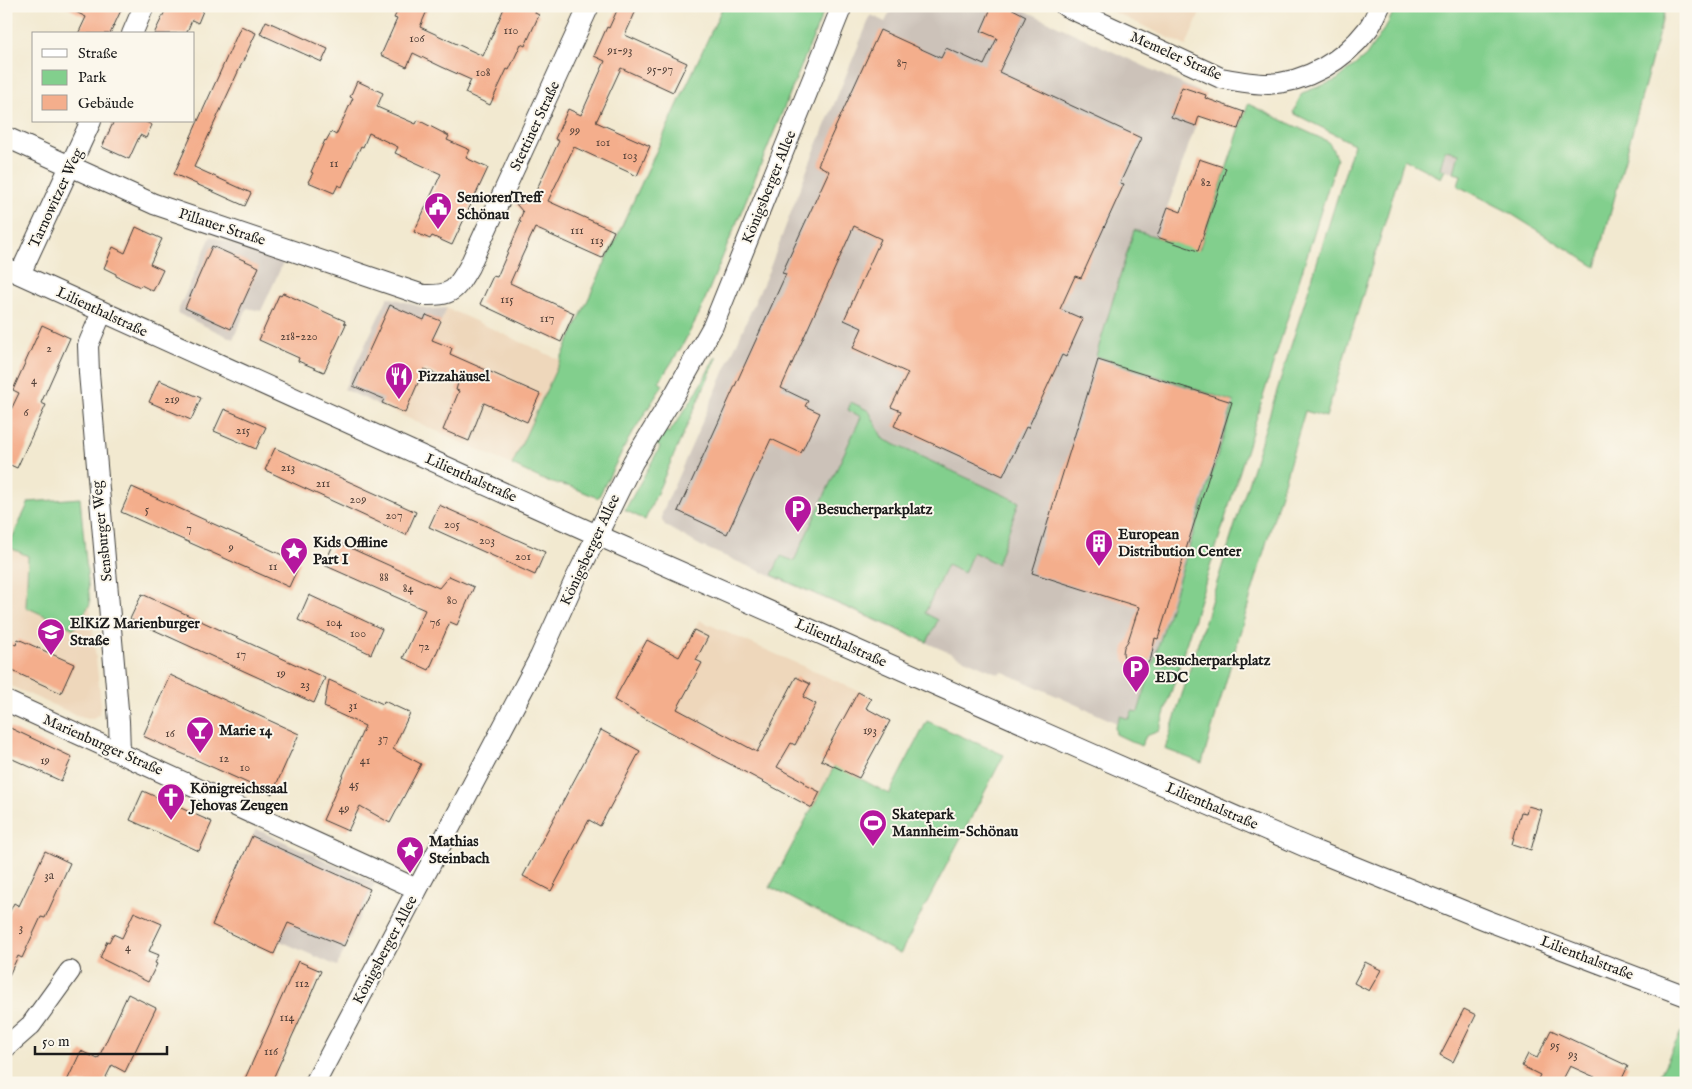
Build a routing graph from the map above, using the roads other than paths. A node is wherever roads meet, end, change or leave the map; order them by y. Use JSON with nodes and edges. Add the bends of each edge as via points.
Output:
{"nodes":[{"id":1,"x":144,"y":6,"type":"edge"},
{"id":2,"x":589,"y":6,"type":"edge"},
{"id":3,"x":842,"y":6,"type":"edge"},
{"id":4,"x":1065,"y":6,"type":"edge"},
{"id":5,"x":1380,"y":6,"type":"edge"},
{"id":6,"x":133,"y":32,"type":"edge"},
{"id":7,"x":91,"y":122,"type":"edge"},
{"id":8,"x":6,"y":137,"type":"edge"},
{"id":9,"x":71,"y":166,"type":"junction"},
{"id":10,"x":13,"y":271,"type":"edge"},
{"id":11,"x":445,"y":294,"type":"joint"},
{"id":12,"x":102,"y":312,"type":"junction"},
{"id":13,"x":597,"y":535,"type":"junction"},
{"id":14,"x":6,"y":701,"type":"edge"},
{"id":15,"x":120,"y":752,"type":"junction"},
{"id":16,"x":417,"y":889,"type":"junction"},
{"id":17,"x":70,"y":971,"type":"dead end"},
{"id":18,"x":1686,"y":996,"type":"edge"},
{"id":19,"x":6,"y":1047,"type":"edge"},
{"id":20,"x":315,"y":1083,"type":"edge"}],
"edges":[{"from":1,"to":6,"type":"street"},
{"from":2,"to":11,"type":"street","name":"Stettiner Straße","via":[[469,267],[459,283]]},
{"from":3,"to":13,"type":"street","name":"Königsberger Allee","via":[[713,326],[632,462]]},
{"from":4,"to":5,"type":"street","name":"Memeler Straße","via":[[1221,78],[1268,84],[1298,79],[1326,68],[1349,52],[1368,29]]},
{"from":7,"to":9,"type":"street","name":"Tarnowitzer Weg"},
{"from":8,"to":9,"type":"street","name":"Pillauer Straße"},
{"from":9,"to":10,"type":"street","name":"Tarnowitzer Weg"},
{"from":9,"to":11,"type":"street","name":"Pillauer Straße","via":[[154,204],[423,295]]},
{"from":10,"to":12,"type":"street","name":"Lilienthalstraße"},
{"from":12,"to":13,"type":"street","name":"Lilienthalstraße"},
{"from":12,"to":15,"type":"street","name":"Sensburger Weg","via":[[88,346],[89,373]]},
{"from":13,"to":16,"type":"street","name":"Königsberger Allee","via":[[540,657]]},
{"from":13,"to":18,"type":"street","name":"Lilienthalstraße","via":[[1314,850]]},
{"from":14,"to":15,"type":"street","name":"Marienburger Straße"},
{"from":15,"to":16,"type":"street","name":"Marienburger Straße"},
{"from":16,"to":20,"type":"street","name":"Königsberger Allee"},
{"from":17,"to":19,"type":"street","via":[[31,1025]]}]}
